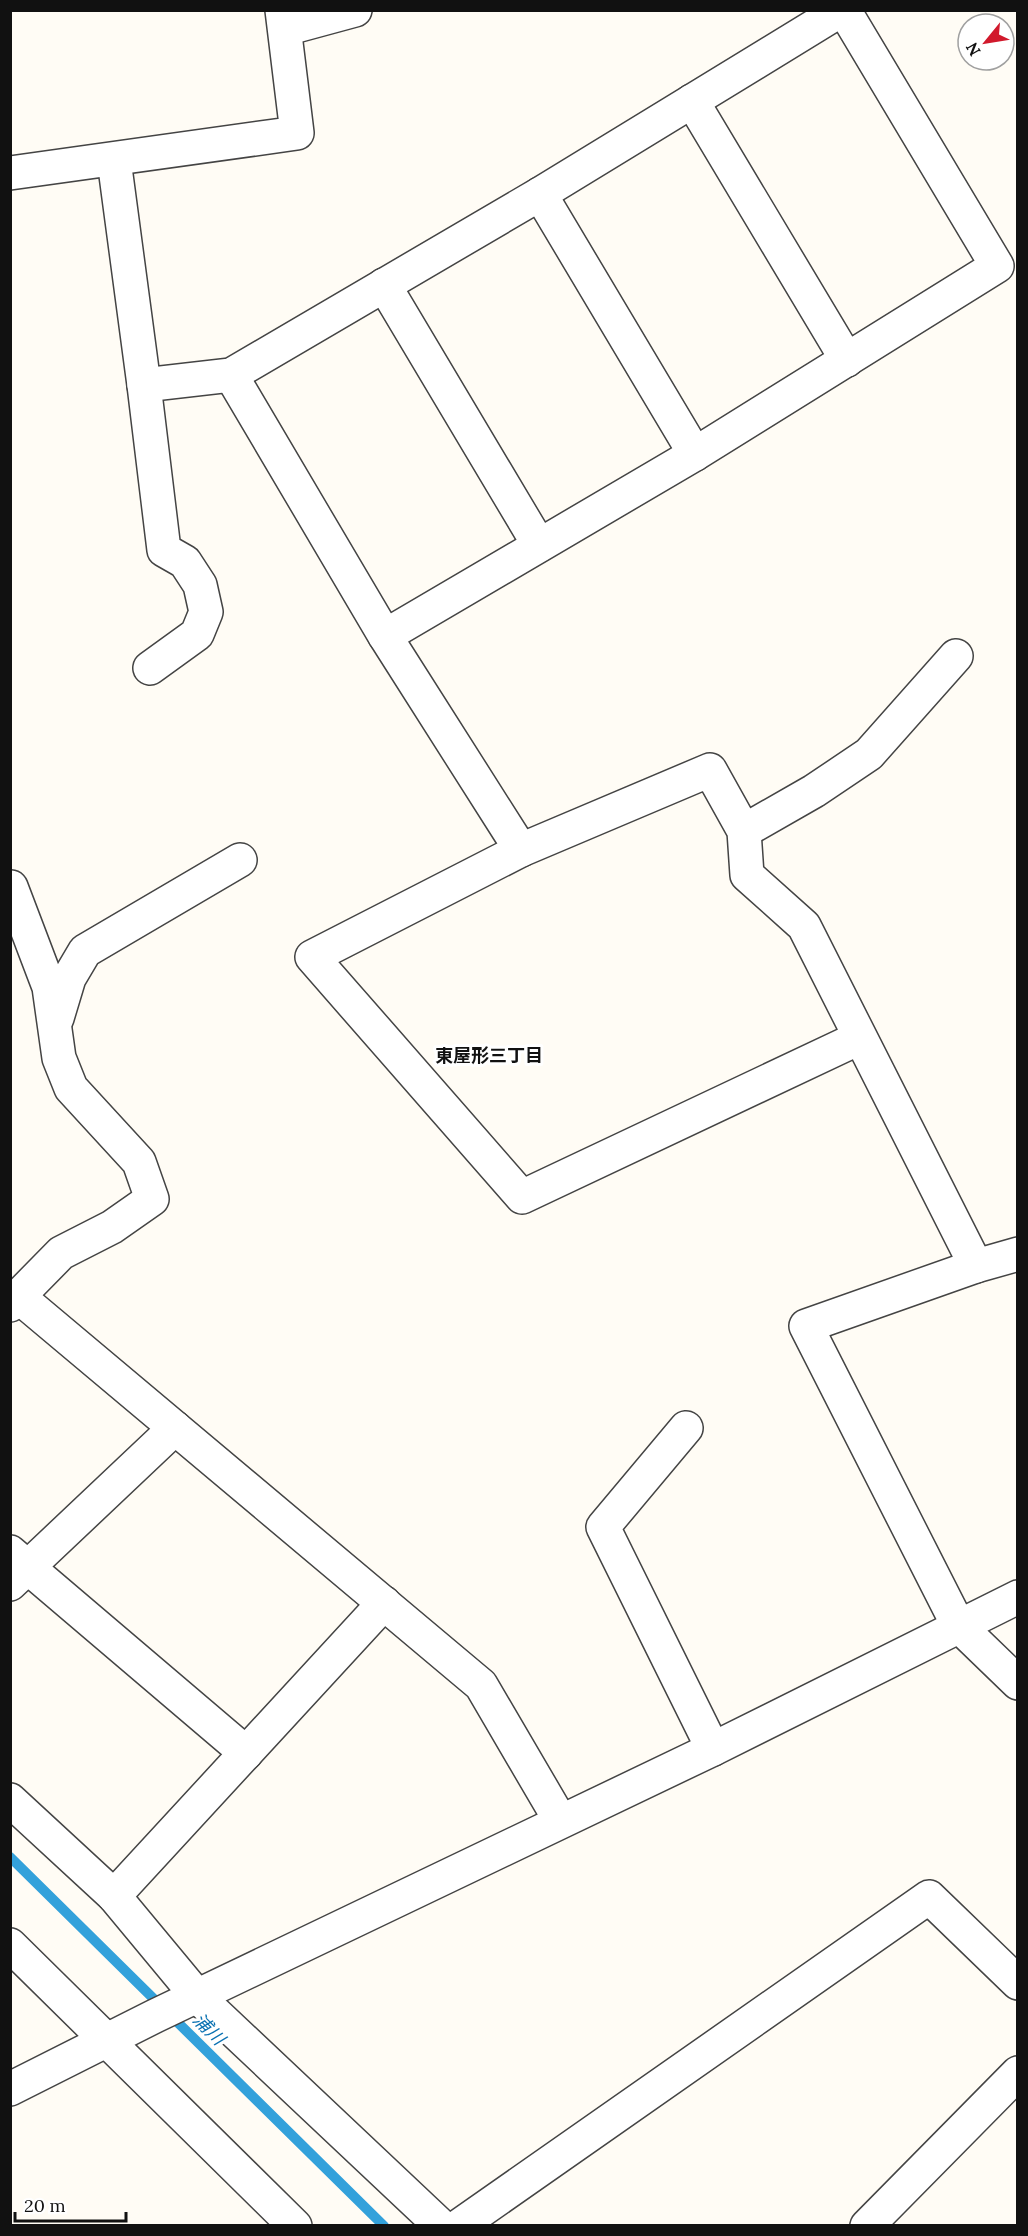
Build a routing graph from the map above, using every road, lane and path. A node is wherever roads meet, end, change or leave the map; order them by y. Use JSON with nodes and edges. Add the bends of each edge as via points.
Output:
{"nodes":[{"id":1,"x":356,"y":10,"type":"edge"},
{"id":2,"x":843,"y":10,"type":"edge"},
{"id":3,"x":284,"y":20,"type":"edge"},
{"id":4,"x":692,"y":101,"type":"junction"},
{"id":5,"x":114,"y":160,"type":"junction"},
{"id":6,"x":10,"y":172,"type":"edge"},
{"id":7,"x":540,"y":194,"type":"junction"},
{"id":8,"x":384,"y":285,"type":"junction"},
{"id":9,"x":847,"y":360,"type":"junction"},
{"id":10,"x":231,"y":375,"type":"junction"},
{"id":11,"x":144,"y":385,"type":"junction"},
{"id":12,"x":695,"y":454,"type":"junction"},
{"id":13,"x":538,"y":545,"type":"junction"},
{"id":14,"x":384,"y":636,"type":"junction"},
{"id":15,"x":956,"y":656,"type":"dead end"},
{"id":16,"x":150,"y":668,"type":"dead end"},
{"id":17,"x":744,"y":831,"type":"junction"},
{"id":18,"x":521,"y":850,"type":"junction"},
{"id":19,"x":240,"y":860,"type":"dead end"},
{"id":20,"x":11,"y":887,"type":"edge"},
{"id":21,"x":54,"y":1024,"type":"junction"},
{"id":22,"x":859,"y":1038,"type":"junction"},
{"id":23,"x":1017,"y":1254,"type":"edge"},
{"id":24,"x":976,"y":1266,"type":"junction"},
{"id":25,"x":15,"y":1301,"type":"edge"},
{"id":26,"x":176,"y":1428,"type":"junction"},
{"id":27,"x":686,"y":1428,"type":"dead end"},
{"id":28,"x":17,"y":1568,"type":"edge"},
{"id":29,"x":1017,"y":1597,"type":"edge"},
{"id":30,"x":384,"y":1603,"type":"junction"},
{"id":31,"x":958,"y":1625,"type":"junction"},
{"id":32,"x":1017,"y":1683,"type":"edge"},
{"id":33,"x":713,"y":1749,"type":"junction"},
{"id":34,"x":246,"y":1753,"type":"junction"},
{"id":35,"x":10,"y":1800,"type":"edge"},
{"id":36,"x":560,"y":1820,"type":"junction"},
{"id":37,"x":114,"y":1896,"type":"junction"},
{"id":38,"x":10,"y":1945,"type":"edge"},
{"id":39,"x":1017,"y":1983,"type":"edge"},
{"id":40,"x":197,"y":1996,"type":"junction"},
{"id":41,"x":106,"y":2042,"type":"junction"},
{"id":42,"x":1017,"y":2073,"type":"edge"},
{"id":43,"x":10,"y":2089,"type":"edge"},
{"id":44,"x":295,"y":2226,"type":"edge"},
{"id":45,"x":441,"y":2226,"type":"edge"},
{"id":46,"x":459,"y":2226,"type":"edge"},
{"id":47,"x":867,"y":2226,"type":"edge"}],
"edges":[{"from":1,"to":3,"type":"street"},
{"from":2,"to":4,"type":"street"},
{"from":2,"to":9,"type":"street","via":[[997,266]]},
{"from":3,"to":5,"type":"street","via":[[297,133]]},
{"from":4,"to":7,"type":"street"},
{"from":4,"to":9,"type":"street"},
{"from":5,"to":6,"type":"street"},
{"from":5,"to":11,"type":"street"},
{"from":7,"to":8,"type":"street"},
{"from":7,"to":12,"type":"street"},
{"from":8,"to":10,"type":"street"},
{"from":8,"to":13,"type":"street"},
{"from":9,"to":12,"type":"street"},
{"from":10,"to":11,"type":"street"},
{"from":10,"to":14,"type":"street"},
{"from":11,"to":16,"type":"street","via":[[164,550],[185,562],[200,585],[206,612],[197,634]]},
{"from":12,"to":13,"type":"street"},
{"from":13,"to":14,"type":"street"},
{"from":14,"to":18,"type":"street"},
{"from":15,"to":17,"type":"street","via":[[869,754]]},
{"from":17,"to":18,"type":"street","via":[[710,770]]},
{"from":17,"to":22,"type":"street","via":[[747,875],[804,926]]},
{"from":18,"to":22,"type":"street","via":[[312,957],[522,1197]]},
{"from":19,"to":21,"type":"street","via":[[85,951],[69,978]]},
{"from":20,"to":21,"type":"street","via":[[49,987]]},
{"from":21,"to":25,"type":"street","via":[[59,1058],[71,1088],[139,1162],[152,1198],[112,1227],[61,1253]]},
{"from":22,"to":24,"type":"street"},
{"from":23,"to":24,"type":"street"},
{"from":24,"to":31,"type":"street","via":[[806,1326]]},
{"from":25,"to":26,"type":"street"},
{"from":26,"to":28,"type":"street"},
{"from":26,"to":30,"type":"street"},
{"from":27,"to":33,"type":"street","via":[[603,1527]]},
{"from":28,"to":34,"type":"street"},
{"from":29,"to":31,"type":"street"},
{"from":30,"to":34,"type":"street"},
{"from":30,"to":36,"type":"street","via":[[481,1684]]},
{"from":31,"to":32,"type":"street"},
{"from":31,"to":33,"type":"street"},
{"from":33,"to":36,"type":"street"},
{"from":34,"to":37,"type":"street"},
{"from":35,"to":37,"type":"street"},
{"from":36,"to":40,"type":"street"},
{"from":37,"to":40,"type":"street"},
{"from":38,"to":41,"type":"street"},
{"from":39,"to":46,"type":"street","via":[[929,1897]]},
{"from":40,"to":41,"type":"street"},
{"from":40,"to":45,"type":"street"},
{"from":41,"to":43,"type":"street"},
{"from":41,"to":44,"type":"street"},
{"from":42,"to":47,"type":"street"}]}
